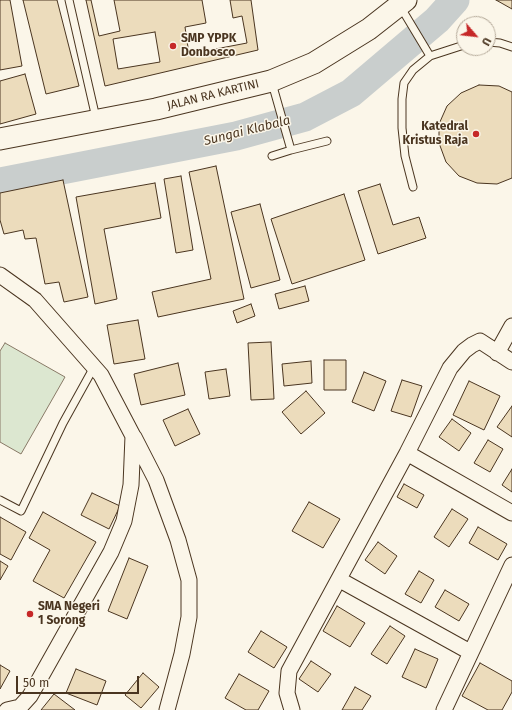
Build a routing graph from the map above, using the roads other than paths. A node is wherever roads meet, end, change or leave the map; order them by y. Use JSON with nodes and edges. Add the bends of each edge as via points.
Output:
{"nodes":[{"id":1,"x":69,"y":0,"type":"edge"},
{"id":2,"x":404,"y":8,"type":"edge"},
{"id":3,"x":496,"y":42,"type":"edge"},
{"id":4,"x":512,"y":47,"type":"edge"},
{"id":5,"x":456,"y":48,"type":"edge"},
{"id":6,"x":430,"y":56,"type":"junction"},
{"id":7,"x":272,"y":81,"type":"junction"},
{"id":8,"x":97,"y":120,"type":"junction"},
{"id":9,"x":0,"y":139,"type":"edge"},
{"id":10,"x":327,"y":141,"type":"dead end"},
{"id":11,"x":291,"y":150,"type":"junction"},
{"id":12,"x":272,"y":156,"type":"dead end"},
{"id":13,"x":413,"y":187,"type":"dead end"},
{"id":14,"x":0,"y":275,"type":"edge"},
{"id":15,"x":512,"y":326,"type":"edge"},
{"id":16,"x":497,"y":353,"type":"junction"},
{"id":17,"x":512,"y":362,"type":"edge"},
{"id":18,"x":94,"y":367,"type":"junction"},
{"id":19,"x":133,"y":436,"type":"junction"},
{"id":20,"x":407,"y":453,"type":"junction"},
{"id":21,"x":0,"y":500,"type":"edge"},
{"id":22,"x":512,"y":513,"type":"edge"},
{"id":23,"x":512,"y":564,"type":"edge"},
{"id":24,"x":340,"y":580,"type":"junction"},
{"id":25,"x":470,"y":652,"type":"junction"},
{"id":26,"x":8,"y":710,"type":"edge"},
{"id":27,"x":166,"y":710,"type":"edge"},
{"id":28,"x":292,"y":710,"type":"edge"},
{"id":29,"x":444,"y":710,"type":"edge"}],
"edges":[{"from":1,"to":8,"type":"lane"},
{"from":2,"to":6,"type":"lane"},
{"from":2,"to":7,"type":"street","name":"JALAN RA KARTINI","via":[[314,63]]},
{"from":3,"to":4,"type":"lane"},
{"from":5,"to":6,"type":"lane"},
{"from":6,"to":13,"type":"lane","via":[[413,70],[404,83],[402,128],[405,156]]},
{"from":7,"to":8,"type":"street","name":"JALAN RA KARTINI","via":[[156,109]]},
{"from":7,"to":11,"type":"lane"},
{"from":8,"to":9,"type":"street","name":"JALAN RA KARTINI"},
{"from":10,"to":11,"type":"lane"},
{"from":11,"to":12,"type":"lane"},
{"from":14,"to":18,"type":"street","via":[[35,300]]},
{"from":15,"to":16,"type":"street"},
{"from":16,"to":17,"type":"street"},
{"from":16,"to":20,"type":"street","via":[[480,341],[464,351],[450,368]]},
{"from":18,"to":19,"type":"street","via":[[101,375]]},
{"from":18,"to":21,"type":"lane","via":[[63,423],[21,511]]},
{"from":19,"to":26,"type":"street","via":[[131,485],[124,520],[111,552],[30,696],[20,707]]},
{"from":19,"to":27,"type":"street","via":[[158,486],[178,540],[189,580],[189,617],[182,654]]},
{"from":20,"to":22,"type":"street"},
{"from":20,"to":24,"type":"street"},
{"from":23,"to":25,"type":"street"},
{"from":24,"to":25,"type":"street"},
{"from":24,"to":28,"type":"street","via":[[289,671],[287,693]]},
{"from":25,"to":29,"type":"street"}]}
